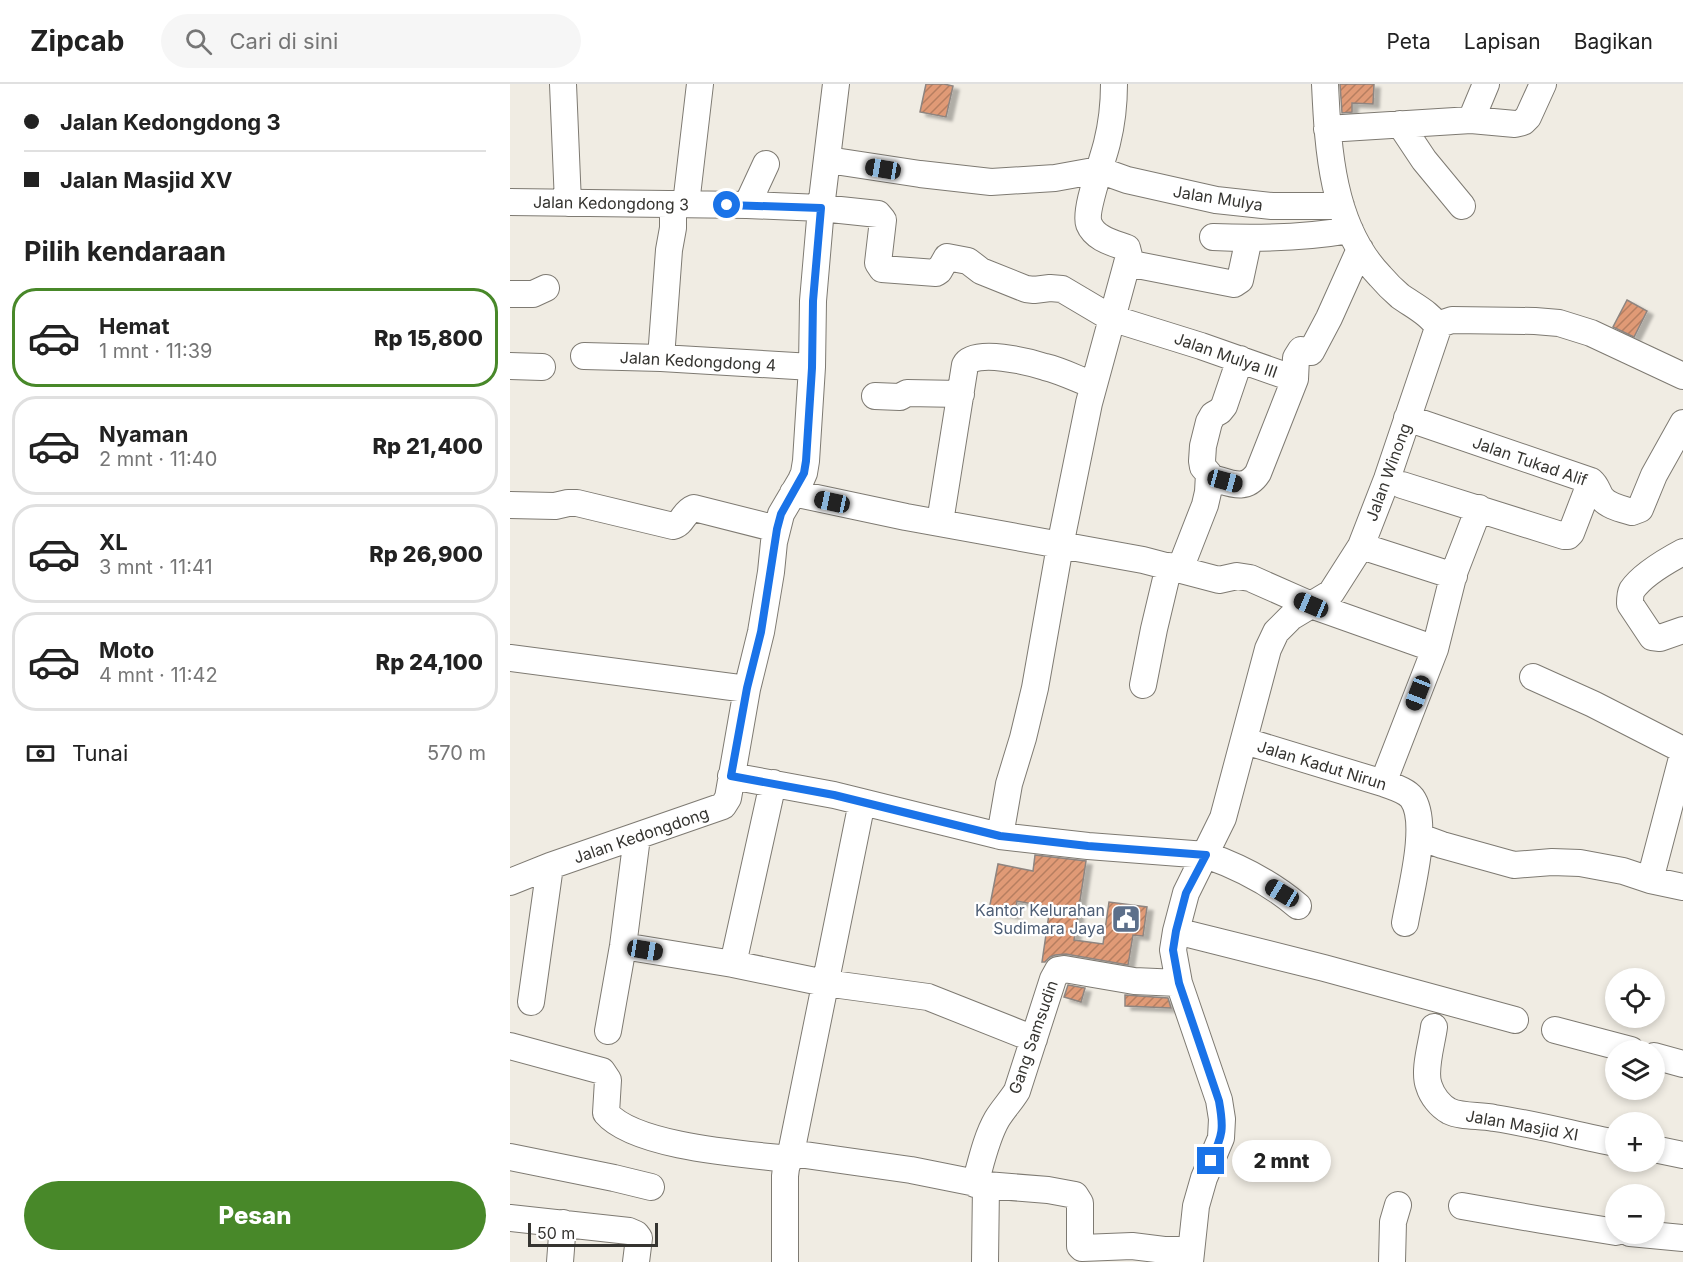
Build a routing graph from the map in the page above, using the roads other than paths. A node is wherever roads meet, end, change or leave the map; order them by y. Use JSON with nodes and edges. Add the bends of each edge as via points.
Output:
{"nodes":[{"id":1,"x":562,"y":84,"type":"edge"},
{"id":2,"x":700,"y":84,"type":"edge"},
{"id":3,"x":836,"y":84,"type":"edge"},
{"id":4,"x":1114,"y":84,"type":"edge"},
{"id":5,"x":1325,"y":84,"type":"edge"},
{"id":6,"x":1486,"y":84,"type":"edge"},
{"id":7,"x":1543,"y":84,"type":"edge"},
{"id":8,"x":1471,"y":120,"type":"junction"},
{"id":9,"x":1400,"y":124,"type":"junction"},
{"id":10,"x":1327,"y":129,"type":"junction"},
{"id":11,"x":828,"y":160,"type":"junction"},
{"id":12,"x":766,"y":164,"type":"dead end"},
{"id":13,"x":1099,"y":170,"type":"junction"},
{"id":14,"x":510,"y":202,"type":"edge"},
{"id":15,"x":568,"y":203,"type":"junction"},
{"id":16,"x":680,"y":204,"type":"junction"},
{"id":17,"x":747,"y":205,"type":"junction"},
{"id":18,"x":1341,"y":206,"type":"junction"},
{"id":19,"x":1462,"y":206,"type":"dead end"},
{"id":20,"x":821,"y":208,"type":"junction"},
{"id":21,"x":1213,"y":237,"type":"dead end"},
{"id":22,"x":1249,"y":238,"type":"junction"},
{"id":23,"x":1355,"y":240,"type":"junction"},
{"id":24,"x":1126,"y":263,"type":"junction"},
{"id":25,"x":546,"y":288,"type":"dead end"},
{"id":26,"x":510,"y":294,"type":"edge"},
{"id":27,"x":1111,"y":318,"type":"junction"},
{"id":28,"x":1437,"y":325,"type":"junction"},
{"id":29,"x":584,"y":356,"type":"dead end"},
{"id":30,"x":661,"y":358,"type":"junction"},
{"id":31,"x":1240,"y":359,"type":"junction"},
{"id":32,"x":510,"y":366,"type":"edge"},
{"id":33,"x":542,"y":368,"type":"dead end"},
{"id":34,"x":812,"y":368,"type":"junction"},
{"id":35,"x":1683,"y":376,"type":"edge"},
{"id":36,"x":1295,"y":379,"type":"junction"},
{"id":37,"x":1093,"y":385,"type":"junction"},
{"id":38,"x":961,"y":394,"type":"junction"},
{"id":39,"x":876,"y":396,"type":"dead end"},
{"id":40,"x":1407,"y":418,"type":"junction"},
{"id":41,"x":1683,"y":423,"type":"edge"},
{"id":42,"x":1209,"y":477,"type":"junction"},
{"id":43,"x":1591,"y":481,"type":"junction"},
{"id":44,"x":1402,"y":485,"type":"dead end"},
{"id":45,"x":793,"y":493,"type":"junction"},
{"id":46,"x":510,"y":505,"type":"edge"},
{"id":47,"x":1479,"y":508,"type":"junction"},
{"id":48,"x":940,"y":522,"type":"junction"},
{"id":49,"x":777,"y":529,"type":"junction"},
{"id":50,"x":1060,"y":546,"type":"junction"},
{"id":51,"x":1361,"y":546,"type":"junction"},
{"id":52,"x":1683,"y":552,"type":"edge"},
{"id":53,"x":1175,"y":568,"type":"junction"},
{"id":54,"x":1454,"y":576,"type":"junction"},
{"id":55,"x":1311,"y":605,"type":"junction"},
{"id":56,"x":1683,"y":630,"type":"edge"},
{"id":57,"x":1435,"y":649,"type":"junction"},
{"id":58,"x":510,"y":658,"type":"edge"},
{"id":59,"x":1533,"y":677,"type":"dead end"},
{"id":60,"x":1143,"y":685,"type":"dead end"},
{"id":61,"x":747,"y":688,"type":"junction"},
{"id":62,"x":1245,"y":741,"type":"junction"},
{"id":63,"x":1683,"y":752,"type":"edge"},
{"id":64,"x":731,"y":776,"type":"junction"},
{"id":65,"x":773,"y":783,"type":"junction"},
{"id":66,"x":1383,"y":783,"type":"junction"},
{"id":67,"x":862,"y":802,"type":"junction"},
{"id":68,"x":1000,"y":836,"type":"junction"},
{"id":69,"x":637,"y":837,"type":"junction"},
{"id":70,"x":1420,"y":837,"type":"junction"},
{"id":71,"x":1206,"y":855,"type":"junction"},
{"id":72,"x":550,"y":866,"type":"junction"},
{"id":73,"x":1650,"y":880,"type":"junction"},
{"id":74,"x":510,"y":882,"type":"edge"},
{"id":75,"x":1683,"y":887,"type":"edge"},
{"id":76,"x":1298,"y":906,"type":"dead end"},
{"id":77,"x":1405,"y":923,"type":"dead end"},
{"id":78,"x":1184,"y":933,"type":"junction"},
{"id":79,"x":623,"y":946,"type":"junction"},
{"id":80,"x":733,"y":964,"type":"junction"},
{"id":81,"x":825,"y":983,"type":"junction"},
{"id":82,"x":1179,"y":983,"type":"junction"},
{"id":83,"x":531,"y":1002,"type":"dead end"},
{"id":84,"x":1515,"y":1020,"type":"dead end"},
{"id":85,"x":1434,"y":1027,"type":"dead end"},
{"id":86,"x":1555,"y":1030,"type":"dead end"},
{"id":87,"x":608,"y":1031,"type":"dead end"},
{"id":88,"x":1034,"y":1039,"type":"junction"},
{"id":89,"x":1605,"y":1043,"type":"edge"},
{"id":90,"x":510,"y":1046,"type":"edge"},
{"id":91,"x":1665,"y":1059,"type":"edge"},
{"id":92,"x":1683,"y":1064,"type":"edge"},
{"id":93,"x":1605,"y":1141,"type":"edge"},
{"id":94,"x":1665,"y":1151,"type":"edge"},
{"id":95,"x":1683,"y":1155,"type":"edge"},
{"id":96,"x":790,"y":1156,"type":"junction"},
{"id":97,"x":510,"y":1157,"type":"edge"},
{"id":98,"x":980,"y":1184,"type":"junction"},
{"id":99,"x":651,"y":1187,"type":"dead end"},
{"id":100,"x":1398,"y":1205,"type":"dead end"},
{"id":101,"x":1462,"y":1206,"type":"dead end"},
{"id":102,"x":510,"y":1218,"type":"edge"},
{"id":103,"x":563,"y":1223,"type":"junction"},
{"id":104,"x":1605,"y":1230,"type":"edge"},
{"id":105,"x":1665,"y":1236,"type":"edge"},
{"id":106,"x":1683,"y":1238,"type":"edge"},
{"id":107,"x":1190,"y":1256,"type":"edge"},
{"id":108,"x":560,"y":1262,"type":"edge"},
{"id":109,"x":636,"y":1262,"type":"edge"},
{"id":110,"x":785,"y":1262,"type":"edge"},
{"id":111,"x":985,"y":1262,"type":"edge"},
{"id":112,"x":1392,"y":1262,"type":"edge"}],
"edges":[{"from":1,"to":15,"type":"street"},
{"from":2,"to":16,"type":"street"},
{"from":3,"to":11,"type":"street","name":"Jalan Kedongdong"},
{"from":4,"to":13,"type":"street","via":[[1114,112]]},
{"from":5,"to":10,"type":"street"},
{"from":6,"to":8,"type":"street"},
{"from":7,"to":8,"type":"street","via":[[1523,122]]},
{"from":8,"to":9,"type":"street"},
{"from":9,"to":10,"type":"street"},
{"from":9,"to":19,"type":"street"},
{"from":10,"to":18,"type":"street"},
{"from":11,"to":13,"type":"street","via":[[991,182],[1055,178]]},
{"from":11,"to":20,"type":"street","name":"Jalan Kedongdong"},
{"from":12,"to":17,"type":"street"},
{"from":13,"to":18,"type":"street","name":"Jalan Mulya","via":[[1216,200],[1272,206]]},
{"from":13,"to":24,"type":"street","via":[[1090,205],[1090,226],[1105,240],[1127,248]]},
{"from":14,"to":15,"type":"street","name":"Jalan Kedongdong 3"},
{"from":15,"to":16,"type":"street","name":"Jalan Kedongdong 3"},
{"from":16,"to":17,"type":"street","name":"Jalan Kedongdong 3"},
{"from":16,"to":30,"type":"street","via":[[669,250]]},
{"from":17,"to":20,"type":"street","name":"Jalan Kedongdong 3"},
{"from":18,"to":23,"type":"street"},
{"from":20,"to":27,"type":"street","name":"Jalan Mulya III","via":[[869,212],[882,217],[878,263],[882,268],[936,273],[947,257],[968,261],[981,271],[1026,289],[1062,289]]},
{"from":20,"to":34,"type":"street","name":"Jalan Kedongdong"},
{"from":21,"to":22,"type":"street"},
{"from":22,"to":23,"type":"street"},
{"from":22,"to":24,"type":"street","via":[[1240,280],[1234,284]]},
{"from":23,"to":28,"type":"street","via":[[1377,273]]},
{"from":23,"to":36,"type":"street","name":"Jalan Mulya III","via":[[1329,318],[1311,352],[1301,350],[1296,358]]},
{"from":24,"to":27,"type":"street"},
{"from":25,"to":26,"type":"street","via":[[534,294]]},
{"from":27,"to":31,"type":"street","name":"Jalan Mulya III"},
{"from":27,"to":37,"type":"street"},
{"from":28,"to":35,"type":"street","via":[[1452,320],[1559,323],[1592,333]]},
{"from":28,"to":40,"type":"street","name":"Jalan Winong","via":[[1438,332]]},
{"from":29,"to":30,"type":"street","name":"Jalan Kedongdong 4"},
{"from":30,"to":34,"type":"street","name":"Jalan Kedongdong 4"},
{"from":31,"to":36,"type":"street","name":"Jalan Mulya III"},
{"from":31,"to":42,"type":"street","via":[[1224,406],[1209,422],[1202,461]]},
{"from":32,"to":33,"type":"street"},
{"from":34,"to":45,"type":"street","name":"Jalan Kedongdong","via":[[806,461]]},
{"from":36,"to":42,"type":"street","via":[[1253,481],[1240,485]]},
{"from":37,"to":38,"type":"street","via":[[1045,367],[1002,358],[971,358],[965,365]]},
{"from":37,"to":50,"type":"street"},
{"from":38,"to":39,"type":"street"},
{"from":38,"to":48,"type":"street"},
{"from":40,"to":43,"type":"street","name":"Jalan Tukad Alif"},
{"from":40,"to":51,"type":"street","name":"Jalan Winong"},
{"from":41,"to":43,"type":"street","name":"Jalan Tukad Alif","via":[[1637,512],[1607,503]]},
{"from":42,"to":53,"type":"street","via":[[1204,505]]},
{"from":43,"to":47,"type":"street","via":[[1568,536]]},
{"from":44,"to":47,"type":"street"},
{"from":45,"to":48,"type":"street"},
{"from":45,"to":49,"type":"street","name":"Jalan Kedongdong"},
{"from":46,"to":49,"type":"street","via":[[577,503],[673,526],[694,508]]},
{"from":47,"to":54,"type":"street"},
{"from":48,"to":50,"type":"street"},
{"from":49,"to":61,"type":"street","name":"Jalan Kedongdong","via":[[761,632]]},
{"from":50,"to":53,"type":"street"},
{"from":50,"to":68,"type":"street","via":[[1035,688],[1009,784]]},
{"from":51,"to":54,"type":"street"},
{"from":51,"to":55,"type":"street","name":"Jalan Winong","via":[[1331,593]]},
{"from":52,"to":56,"type":"street","via":[[1647,576],[1630,598],[1652,637]]},
{"from":53,"to":55,"type":"street","via":[[1219,579],[1250,578]]},
{"from":53,"to":60,"type":"street","via":[[1154,629]]},
{"from":54,"to":57,"type":"street"},
{"from":55,"to":57,"type":"street"},
{"from":55,"to":62,"type":"street","name":"Jalan Winong","via":[[1276,632],[1268,649]]},
{"from":57,"to":66,"type":"street"},
{"from":58,"to":61,"type":"street"},
{"from":59,"to":63,"type":"street"},
{"from":61,"to":64,"type":"street","name":"Jalan Kedongdong"},
{"from":62,"to":66,"type":"street","name":"Jalan Kadut Nirun"},
{"from":62,"to":71,"type":"street","name":"Jalan Winong","via":[[1223,818]]},
{"from":63,"to":73,"type":"street"},
{"from":64,"to":65,"type":"street"},
{"from":64,"to":69,"type":"street","name":"Jalan Kedongdong","via":[[723,806]]},
{"from":65,"to":67,"type":"street"},
{"from":65,"to":80,"type":"street"},
{"from":66,"to":70,"type":"street","name":"Jalan Kadut Nirun","via":[[1413,799]]},
{"from":67,"to":68,"type":"street"},
{"from":67,"to":81,"type":"street"},
{"from":68,"to":71,"type":"street"},
{"from":69,"to":72,"type":"street","name":"Jalan Kedongdong"},
{"from":69,"to":79,"type":"street"},
{"from":70,"to":73,"type":"street","via":[[1514,866],[1580,862]]},
{"from":70,"to":77,"type":"street","name":"Jalan Kadut Nirun"},
{"from":71,"to":76,"type":"street","via":[[1250,873]]},
{"from":71,"to":78,"type":"street","name":"Jalan Winong","via":[[1186,893]]},
{"from":72,"to":74,"type":"street","name":"Jalan Kedongdong"},
{"from":72,"to":83,"type":"street"},
{"from":73,"to":75,"type":"street"},
{"from":78,"to":82,"type":"street","name":"Jalan Winong","via":[[1173,950]]},
{"from":78,"to":84,"type":"street"},
{"from":79,"to":80,"type":"street"},
{"from":79,"to":87,"type":"street"},
{"from":80,"to":81,"type":"street"},
{"from":81,"to":88,"type":"street","via":[[928,997]]},
{"from":81,"to":96,"type":"street"},
{"from":82,"to":88,"type":"street","name":"Gang Samsudin","via":[[1059,970]]},
{"from":82,"to":107,"type":"street","name":"Jalan Winong","via":[[1222,1119],[1221,1138],[1196,1206]]},
{"from":85,"to":93,"type":"street","name":"Jalan Masjid XI","via":[[1427,1081],[1446,1109]]},
{"from":86,"to":89,"type":"street"},
{"from":88,"to":98,"type":"street","name":"Gang Samsudin","via":[[1017,1091],[992,1131]]},
{"from":90,"to":96,"type":"street","via":[[599,1069],[608,1080],[606,1113],[642,1135],[670,1143]]},
{"from":91,"to":92,"type":"street"},
{"from":94,"to":95,"type":"street"},
{"from":96,"to":98,"type":"street","via":[[911,1170]]},
{"from":96,"to":110,"type":"street","via":[[785,1176]]},
{"from":97,"to":99,"type":"street"},
{"from":98,"to":107,"type":"street","via":[[1075,1195],[1080,1203],[1082,1248],[1132,1246]]},
{"from":98,"to":111,"type":"street","name":"Gang Samsudin"},
{"from":100,"to":112,"type":"street","via":[[1393,1222]]},
{"from":101,"to":104,"type":"street"},
{"from":102,"to":103,"type":"street"},
{"from":103,"to":108,"type":"street"},
{"from":103,"to":109,"type":"street","via":[[636,1234]]},
{"from":105,"to":106,"type":"street"}]}
